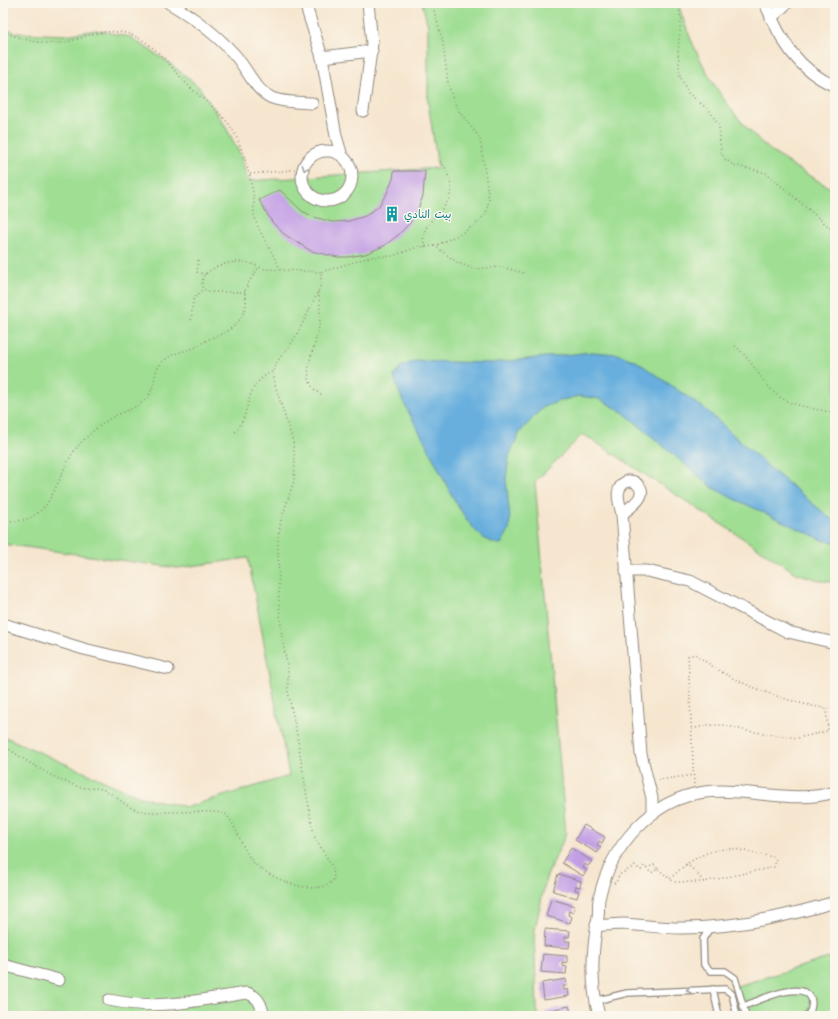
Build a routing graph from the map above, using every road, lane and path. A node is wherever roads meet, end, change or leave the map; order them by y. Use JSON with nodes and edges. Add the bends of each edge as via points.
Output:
{"nodes":[{"id":1,"x":169,"y":3,"type":"edge"},
{"id":2,"x":305,"y":3,"type":"edge"},
{"id":3,"x":368,"y":3,"type":"edge"},
{"id":4,"x":432,"y":3,"type":"edge"},
{"id":5,"x":678,"y":3,"type":"edge"},
{"id":6,"x":765,"y":3,"type":"edge"},
{"id":7,"x":787,"y":3,"type":"edge"},
{"id":8,"x":771,"y":18,"type":"junction"},
{"id":9,"x":3,"y":32,"type":"edge"},
{"id":10,"x":372,"y":51,"type":"junction"},
{"id":11,"x":322,"y":57,"type":"junction"},
{"id":12,"x":835,"y":86,"type":"edge"},
{"id":13,"x":312,"y":103,"type":"dead end"},
{"id":14,"x":363,"y":111,"type":"dead end"},
{"id":15,"x":334,"y":129,"type":"junction"},
{"id":16,"x":321,"y":152,"type":"junction"},
{"id":17,"x":342,"y":156,"type":"junction"},
{"id":18,"x":437,"y":160,"type":"dead end"},
{"id":19,"x":303,"y":169,"type":"junction"},
{"id":20,"x":249,"y":174,"type":"junction"},
{"id":21,"x":835,"y":232,"type":"edge"},
{"id":22,"x":435,"y":246,"type":"junction"},
{"id":23,"x":424,"y":247,"type":"junction"},
{"id":24,"x":198,"y":260,"type":"dead end"},
{"id":25,"x":258,"y":267,"type":"junction"},
{"id":26,"x":280,"y":269,"type":"junction"},
{"id":27,"x":321,"y":272,"type":"junction"},
{"id":28,"x":524,"y":273,"type":"dead end"},
{"id":29,"x":206,"y":274,"type":"junction"},
{"id":30,"x":204,"y":289,"type":"junction"},
{"id":31,"x":245,"y":292,"type":"junction"},
{"id":32,"x":318,"y":292,"type":"junction"},
{"id":33,"x":191,"y":320,"type":"dead end"},
{"id":34,"x":735,"y":346,"type":"dead end"},
{"id":35,"x":273,"y":371,"type":"junction"},
{"id":36,"x":322,"y":395,"type":"dead end"},
{"id":37,"x":835,"y":420,"type":"edge"},
{"id":38,"x":235,"y":432,"type":"dead end"},
{"id":39,"x":622,"y":514,"type":"dead end"},
{"id":40,"x":3,"y":520,"type":"edge"},
{"id":41,"x":626,"y":571,"type":"junction"},
{"id":42,"x":3,"y":624,"type":"edge"},
{"id":43,"x":835,"y":643,"type":"edge"},
{"id":44,"x":168,"y":669,"type":"dead end"},
{"id":45,"x":826,"y":709,"type":"junction"},
{"id":46,"x":835,"y":709,"type":"edge"},
{"id":47,"x":692,"y":729,"type":"junction"},
{"id":48,"x":3,"y":745,"type":"edge"},
{"id":49,"x":694,"y":775,"type":"junction"},
{"id":50,"x":648,"y":787,"type":"junction"},
{"id":51,"x":835,"y":792,"type":"edge"},
{"id":52,"x":695,"y":794,"type":"junction"},
{"id":53,"x":668,"y":804,"type":"junction"},
{"id":54,"x":652,"y":814,"type":"junction"},
{"id":55,"x":686,"y":864,"type":"junction"},
{"id":56,"x":646,"y":868,"type":"junction"},
{"id":57,"x":658,"y":870,"type":"junction"},
{"id":58,"x":670,"y":879,"type":"junction"},
{"id":59,"x":604,"y":882,"type":"junction"},
{"id":60,"x":703,"y":882,"type":"junction"},
{"id":61,"x":835,"y":902,"type":"edge"},
{"id":62,"x":597,"y":921,"type":"junction"},
{"id":63,"x":711,"y":928,"type":"junction"},
{"id":64,"x":3,"y":965,"type":"edge"},
{"id":65,"x":59,"y":980,"type":"dead end"},
{"id":66,"x":713,"y":989,"type":"junction"},
{"id":67,"x":109,"y":1000,"type":"dead end"},
{"id":68,"x":595,"y":1001,"type":"junction"},
{"id":69,"x":744,"y":1006,"type":"junction"},
{"id":70,"x":835,"y":1010,"type":"edge"},
{"id":71,"x":264,"y":1016,"type":"edge"},
{"id":72,"x":598,"y":1016,"type":"edge"},
{"id":73,"x":719,"y":1016,"type":"edge"},
{"id":74,"x":737,"y":1016,"type":"edge"},
{"id":75,"x":746,"y":1016,"type":"edge"},
{"id":76,"x":807,"y":1016,"type":"edge"},
{"id":77,"x":827,"y":1016,"type":"edge"}],
"edges":[{"from":1,"to":13,"type":"street","via":[[215,35],[234,55],[258,88],[267,95],[279,100]]},
{"from":2,"to":11,"type":"street"},
{"from":3,"to":10,"type":"street"},
{"from":4,"to":22,"type":"path","via":[[443,44],[452,97],[458,110],[480,138],[489,200],[486,214],[476,224]]},
{"from":5,"to":21,"type":"path","via":[[682,19],[678,52],[680,76],[688,93],[710,111],[719,127],[721,153],[725,159],[733,164],[766,173]]},
{"from":6,"to":8,"type":"street"},
{"from":7,"to":8,"type":"street"},
{"from":8,"to":12,"type":"street","via":[[790,52],[805,68],[822,81]]},
{"from":9,"to":20,"type":"path","via":[[43,43],[70,41],[102,32],[135,35],[168,61],[185,82],[228,123]]},
{"from":10,"to":11,"type":"street"},
{"from":10,"to":14,"type":"street"},
{"from":11,"to":15,"type":"street"},
{"from":15,"to":16,"type":"street"},
{"from":15,"to":17,"type":"street"},
{"from":16,"to":17,"type":"street","via":[[334,152]]},
{"from":16,"to":19,"type":"street","one_way":true,"via":[[310,158]]},
{"from":17,"to":19,"type":"street","via":[[352,170],[352,181],[347,192],[332,201],[316,199],[307,191],[302,180]]},
{"from":18,"to":23,"type":"path","via":[[443,164],[450,178],[450,195],[443,210],[425,228]]},
{"from":19,"to":20,"type":"path"},
{"from":20,"to":26,"type":"path","via":[[254,195],[254,215]]},
{"from":22,"to":23,"type":"path"},
{"from":22,"to":28,"type":"path","via":[[458,263],[475,269],[501,267]]},
{"from":23,"to":27,"type":"path","via":[[392,256],[370,257]]},
{"from":24,"to":29,"type":"path","via":[[197,272]]},
{"from":25,"to":26,"type":"path"},
{"from":25,"to":29,"type":"path","via":[[251,262],[235,262],[220,266]]},
{"from":25,"to":31,"type":"path"},
{"from":26,"to":27,"type":"path"},
{"from":27,"to":32,"type":"path"},
{"from":29,"to":30,"type":"path","via":[[203,276]]},
{"from":30,"to":31,"type":"path","via":[[210,292]]},
{"from":30,"to":33,"type":"path","via":[[193,300]]},
{"from":31,"to":40,"type":"path","via":[[244,311],[237,323],[225,334],[166,358],[157,366],[150,396],[144,402],[112,417],[77,447],[45,508],[31,517],[11,522]]},
{"from":32,"to":35,"type":"path","via":[[292,343]]},
{"from":32,"to":36,"type":"path","via":[[320,317],[309,382],[314,391]]},
{"from":34,"to":37,"type":"path","via":[[743,352],[779,396],[802,407],[830,412]]},
{"from":35,"to":38,"type":"path","via":[[261,377],[254,385],[245,416]]},
{"from":35,"to":48,"type":"path","via":[[293,442],[295,462],[294,481],[278,538],[279,603],[288,669],[288,692],[315,838],[332,868],[334,879],[327,885],[314,888],[295,886],[253,862],[241,844],[234,825],[225,814],[214,811],[157,814],[139,811],[123,805],[112,794],[102,789],[84,788],[38,768]]},
{"from":39,"to":41,"type":"street"},
{"from":41,"to":43,"type":"street","via":[[668,574],[690,581],[788,632]]},
{"from":41,"to":50,"type":"street","via":[[641,754]]},
{"from":42,"to":44,"type":"street","via":[[84,649]]},
{"from":45,"to":46,"type":"path"},
{"from":45,"to":47,"type":"path","via":[[828,731],[798,738],[725,726],[708,725]]},
{"from":45,"to":47,"type":"path","via":[[776,695],[730,676],[695,654],[688,656]]},
{"from":47,"to":49,"type":"path"},
{"from":49,"to":50,"type":"path"},
{"from":49,"to":52,"type":"path"},
{"from":50,"to":53,"type":"street"},
{"from":50,"to":54,"type":"street"},
{"from":51,"to":52,"type":"street","via":[[807,797],[726,791]]},
{"from":52,"to":53,"type":"street"},
{"from":53,"to":54,"type":"street"},
{"from":54,"to":59,"type":"street","via":[[626,839],[614,858]]},
{"from":55,"to":58,"type":"path"},
{"from":55,"to":60,"type":"path"},
{"from":55,"to":60,"type":"path","via":[[714,851],[733,849],[774,857],[776,860],[774,867],[765,870]]},
{"from":56,"to":57,"type":"path","via":[[651,873]]},
{"from":56,"to":57,"type":"path","via":[[654,865]]},
{"from":56,"to":59,"type":"path","via":[[644,866],[641,870],[635,866],[619,875],[616,883]]},
{"from":57,"to":58,"type":"path"},
{"from":58,"to":60,"type":"path","via":[[674,882]]},
{"from":59,"to":62,"type":"street"},
{"from":61,"to":63,"type":"street","via":[[770,919]]},
{"from":62,"to":63,"type":"street"},
{"from":62,"to":68,"type":"street","via":[[592,961]]},
{"from":63,"to":69,"type":"lane","via":[[703,939],[704,965],[711,971],[725,971],[733,975]]},
{"from":64,"to":65,"type":"street"},
{"from":66,"to":68,"type":"lane","one_way":true,"via":[[627,993]]},
{"from":66,"to":73,"type":"lane"},
{"from":66,"to":74,"type":"lane","via":[[725,989],[732,994]]},
{"from":67,"to":71,"type":"street","via":[[161,1005],[247,993],[260,1002]]},
{"from":68,"to":72,"type":"street"},
{"from":69,"to":75,"type":"lane"},
{"from":69,"to":76,"type":"lane","via":[[789,990],[802,990],[807,993],[812,1004]]},
{"from":70,"to":77,"type":"path"}]}
